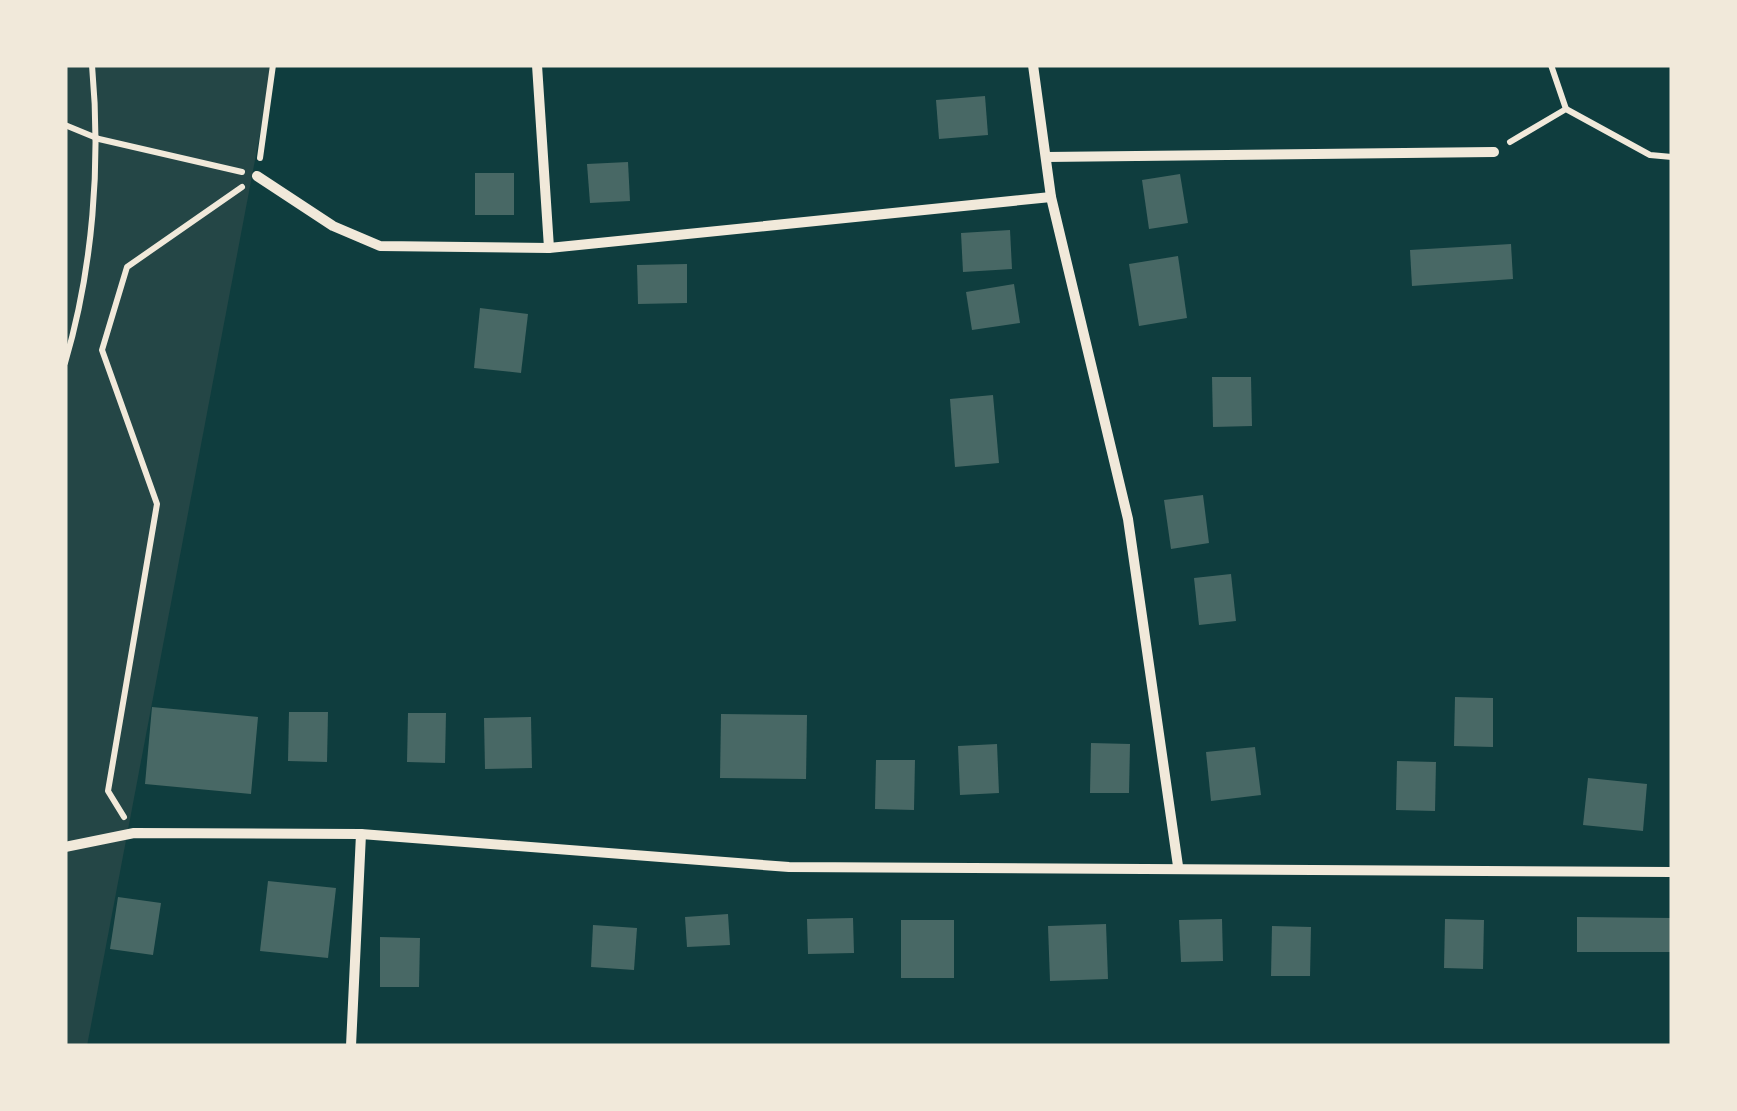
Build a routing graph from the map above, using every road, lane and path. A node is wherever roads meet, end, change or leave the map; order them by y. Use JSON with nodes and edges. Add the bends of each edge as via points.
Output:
{"nodes":[{"id":1,"x":92,"y":65,"type":"edge"},
{"id":2,"x":273,"y":65,"type":"edge"},
{"id":3,"x":537,"y":65,"type":"edge"},
{"id":4,"x":1033,"y":65,"type":"edge"},
{"id":5,"x":1552,"y":65,"type":"edge"},
{"id":6,"x":1566,"y":108,"type":"junction"},
{"id":7,"x":65,"y":125,"type":"edge"},
{"id":8,"x":99,"y":139,"type":"junction"},
{"id":9,"x":1494,"y":152,"type":"joint"},
{"id":10,"x":1046,"y":157,"type":"junction"},
{"id":11,"x":1672,"y":157,"type":"edge"},
{"id":12,"x":258,"y":176,"type":"junction"},
{"id":13,"x":1051,"y":197,"type":"junction"},
{"id":14,"x":549,"y":248,"type":"junction"},
{"id":15,"x":65,"y":363,"type":"edge"},
{"id":16,"x":134,"y":833,"type":"junction"},
{"id":17,"x":362,"y":834,"type":"junction"},
{"id":18,"x":65,"y":846,"type":"edge"},
{"id":19,"x":1178,"y":866,"type":"junction"},
{"id":20,"x":1672,"y":872,"type":"edge"},
{"id":21,"x":351,"y":1046,"type":"edge"}],
"edges":[{"from":1,"to":8,"type":"path"},
{"from":2,"to":12,"type":"path"},
{"from":3,"to":14,"type":"street"},
{"from":4,"to":10,"type":"street"},
{"from":5,"to":6,"type":"path"},
{"from":6,"to":9,"type":"path"},
{"from":6,"to":11,"type":"path","via":[[1650,156]]},
{"from":7,"to":8,"type":"path"},
{"from":8,"to":12,"type":"path"},
{"from":8,"to":15,"type":"path"},
{"from":9,"to":10,"type":"street"},
{"from":10,"to":13,"type":"street"},
{"from":12,"to":14,"type":"street","via":[[333,226],[380,246]]},
{"from":12,"to":16,"type":"path","via":[[127,267],[102,350],[157,504],[108,791]]},
{"from":13,"to":14,"type":"street"},
{"from":13,"to":19,"type":"street","via":[[1128,519]]},
{"from":16,"to":17,"type":"street"},
{"from":16,"to":18,"type":"street"},
{"from":17,"to":19,"type":"street","via":[[789,868]]},
{"from":17,"to":21,"type":"street"},
{"from":19,"to":20,"type":"street"}]}
